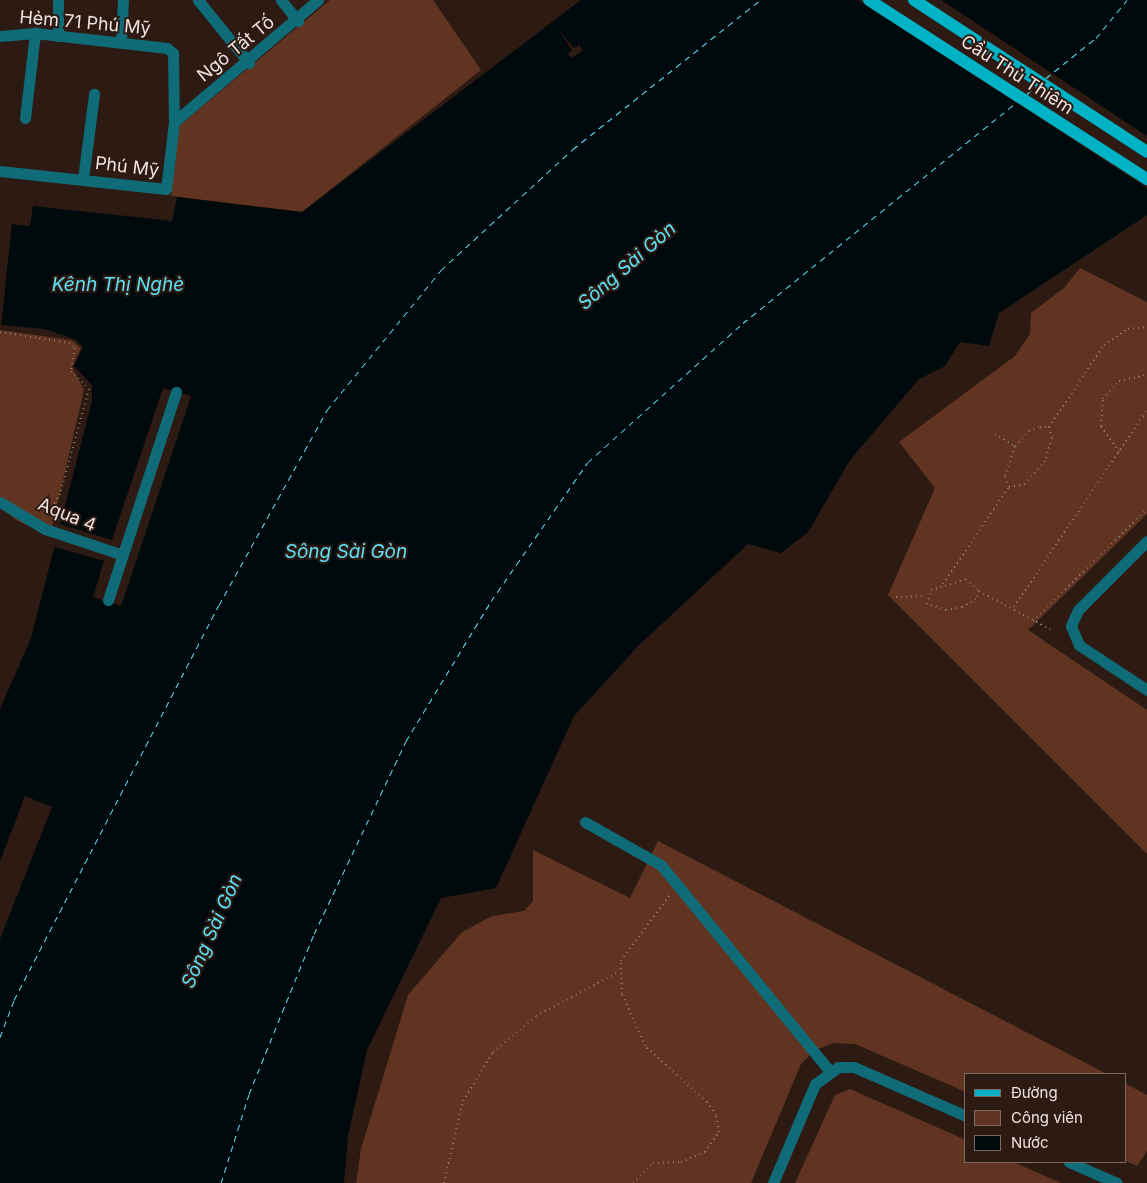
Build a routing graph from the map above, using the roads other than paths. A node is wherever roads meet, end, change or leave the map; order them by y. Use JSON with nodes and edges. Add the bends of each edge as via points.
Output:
{"nodes":[{"id":1,"x":58,"y":0,"type":"edge"},
{"id":2,"x":123,"y":0,"type":"edge"},
{"id":3,"x":281,"y":0,"type":"edge"},
{"id":4,"x":318,"y":0,"type":"edge"},
{"id":5,"x":869,"y":0,"type":"edge"},
{"id":6,"x":914,"y":0,"type":"edge"},
{"id":7,"x":201,"y":1,"type":"edge"},
{"id":8,"x":298,"y":21,"type":"junction"},
{"id":9,"x":35,"y":33,"type":"junction"},
{"id":10,"x":0,"y":36,"type":"edge"},
{"id":11,"x":58,"y":36,"type":"junction"},
{"id":12,"x":121,"y":42,"type":"junction"},
{"id":13,"x":167,"y":48,"type":"joint"},
{"id":14,"x":248,"y":64,"type":"junction"},
{"id":15,"x":94,"y":94,"type":"dead end"},
{"id":16,"x":25,"y":118,"type":"dead end"},
{"id":17,"x":174,"y":122,"type":"junction"},
{"id":18,"x":1147,"y":152,"type":"edge"},
{"id":19,"x":0,"y":171,"type":"edge"},
{"id":20,"x":83,"y":179,"type":"junction"},
{"id":21,"x":1147,"y":179,"type":"edge"},
{"id":22,"x":176,"y":392,"type":"dead end"},
{"id":23,"x":0,"y":502,"type":"edge"},
{"id":24,"x":1147,"y":541,"type":"edge"},
{"id":25,"x":123,"y":555,"type":"junction"},
{"id":26,"x":108,"y":600,"type":"dead end"},
{"id":27,"x":1147,"y":690,"type":"edge"},
{"id":28,"x":585,"y":822,"type":"dead end"},
{"id":29,"x":829,"y":1070,"type":"junction"},
{"id":30,"x":964,"y":1115,"type":"edge"},
{"id":31,"x":1071,"y":1163,"type":"edge"},
{"id":32,"x":773,"y":1183,"type":"edge"},
{"id":33,"x":1117,"y":1183,"type":"edge"}],
"edges":[{"from":1,"to":11,"type":"street"},
{"from":2,"to":12,"type":"street"},
{"from":3,"to":8,"type":"street"},
{"from":4,"to":8,"type":"street","name":"Ngô Tất Tố"},
{"from":5,"to":21,"type":"main road","name":"Cầu Thủ Thiêm"},
{"from":6,"to":18,"type":"main road","name":"Cầu Thủ Thiêm"},
{"from":7,"to":14,"type":"street"},
{"from":8,"to":14,"type":"street","name":"Ngô Tất Tố"},
{"from":9,"to":10,"type":"street","name":"Hẻm 71 Phú Mỹ"},
{"from":9,"to":11,"type":"street","name":"Hẻm 71 Phú Mỹ"},
{"from":9,"to":16,"type":"street"},
{"from":11,"to":12,"type":"street","name":"Hẻm 71 Phú Mỹ"},
{"from":12,"to":13,"type":"street","name":"Hẻm 71 Phú Mỹ"},
{"from":13,"to":17,"type":"street","name":"Phú Mỹ","via":[[173,53]]},
{"from":14,"to":17,"type":"street","name":"Ngô Tất Tố"},
{"from":15,"to":20,"type":"street"},
{"from":17,"to":20,"type":"street","name":"Phú Mỹ","via":[[166,189]]},
{"from":19,"to":20,"type":"street","name":"Phú Mỹ"},
{"from":22,"to":25,"type":"street"},
{"from":23,"to":25,"type":"street","name":"Aqua 4","via":[[44,529]]},
{"from":24,"to":27,"type":"street","via":[[1078,610],[1071,626],[1079,645]]},
{"from":25,"to":26,"type":"street"},
{"from":28,"to":29,"type":"street","via":[[648,854]]},
{"from":29,"to":30,"type":"street","via":[[854,1067]]},
{"from":29,"to":32,"type":"street","via":[[816,1084]]},
{"from":31,"to":33,"type":"street"}]}
